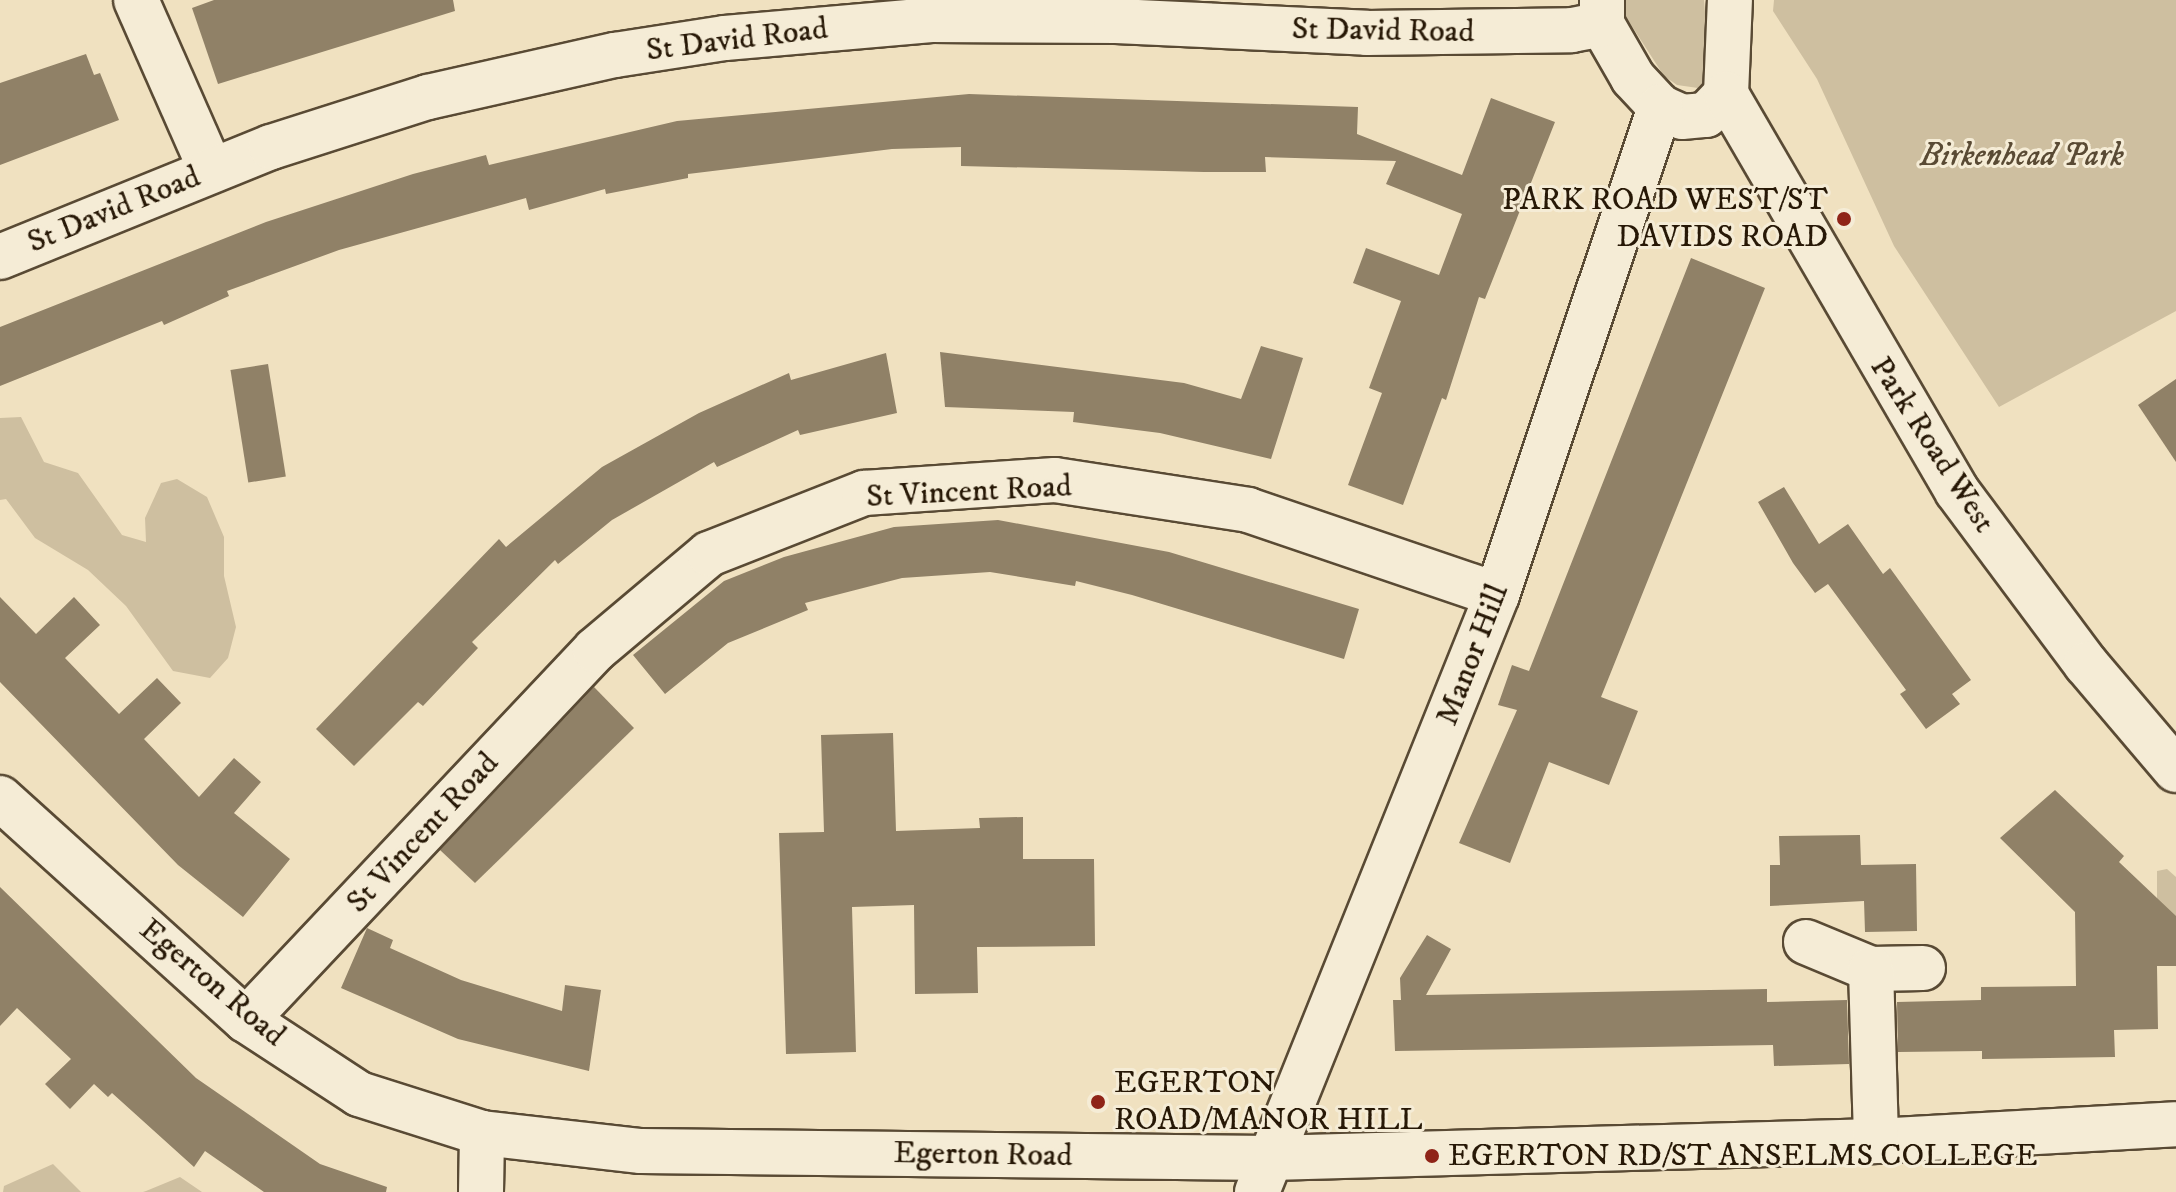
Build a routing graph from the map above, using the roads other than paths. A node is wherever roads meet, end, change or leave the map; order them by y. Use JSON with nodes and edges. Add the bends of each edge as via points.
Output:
{"nodes":[{"id":1,"x":136,"y":0,"type":"edge"},
{"id":2,"x":1730,"y":0,"type":"edge"},
{"id":3,"x":1602,"y":12,"type":"edge"},
{"id":4,"x":810,"y":14,"type":"edge"},
{"id":5,"x":1726,"y":94,"type":"junction"},
{"id":6,"x":1660,"y":107,"type":"junction"},
{"id":7,"x":211,"y":170,"type":"junction"},
{"id":8,"x":0,"y":257,"type":"edge"},
{"id":9,"x":1497,"y":595,"type":"junction"},
{"id":10,"x":2176,"y":770,"type":"edge"},
{"id":11,"x":0,"y":798,"type":"edge"},
{"id":12,"x":1806,"y":942,"type":"dead end"},
{"id":13,"x":1923,"y":968,"type":"dead end"},
{"id":14,"x":1871,"y":969,"type":"junction"},
{"id":15,"x":246,"y":1020,"type":"junction"},
{"id":16,"x":2176,"y":1124,"type":"edge"},
{"id":17,"x":482,"y":1133,"type":"junction"},
{"id":18,"x":1876,"y":1141,"type":"junction"},
{"id":19,"x":1264,"y":1175,"type":"edge"},
{"id":20,"x":481,"y":1192,"type":"edge"}],
"edges":[{"from":1,"to":7,"type":"street"},
{"from":2,"to":5,"type":"street"},
{"from":3,"to":4,"type":"street","name":"St David Road","via":[[1572,30],[1367,33]]},
{"from":3,"to":6,"type":"street","via":[[1633,78]]},
{"from":4,"to":7,"type":"street","name":"St David Road","via":[[725,38],[518,75],[428,97]]},
{"from":5,"to":6,"type":"street","via":[[1706,115],[1682,117]]},
{"from":5,"to":10,"type":"street","name":"Park Road West","via":[[1957,491],[2086,664]]},
{"from":6,"to":9,"type":"street","name":"Manor Hill"},
{"from":7,"to":8,"type":"street","name":"St David Road"},
{"from":9,"to":15,"type":"street","name":"St Vincent Road","via":[[1248,510],[1055,480],[864,493],[709,554],[595,650]]},
{"from":9,"to":19,"type":"street","name":"Manor Hill"},
{"from":11,"to":15,"type":"street","name":"Egerton Road"},
{"from":12,"to":14,"type":"street"},
{"from":13,"to":14,"type":"street"},
{"from":14,"to":18,"type":"street"},
{"from":15,"to":17,"type":"street","name":"Egerton Road","via":[[359,1094]]},
{"from":16,"to":18,"type":"street","name":"Egerton Road"},
{"from":17,"to":19,"type":"street","name":"Egerton Road","via":[[641,1151]]},
{"from":17,"to":20,"type":"street"},
{"from":18,"to":19,"type":"street","name":"Egerton Road"}]}
